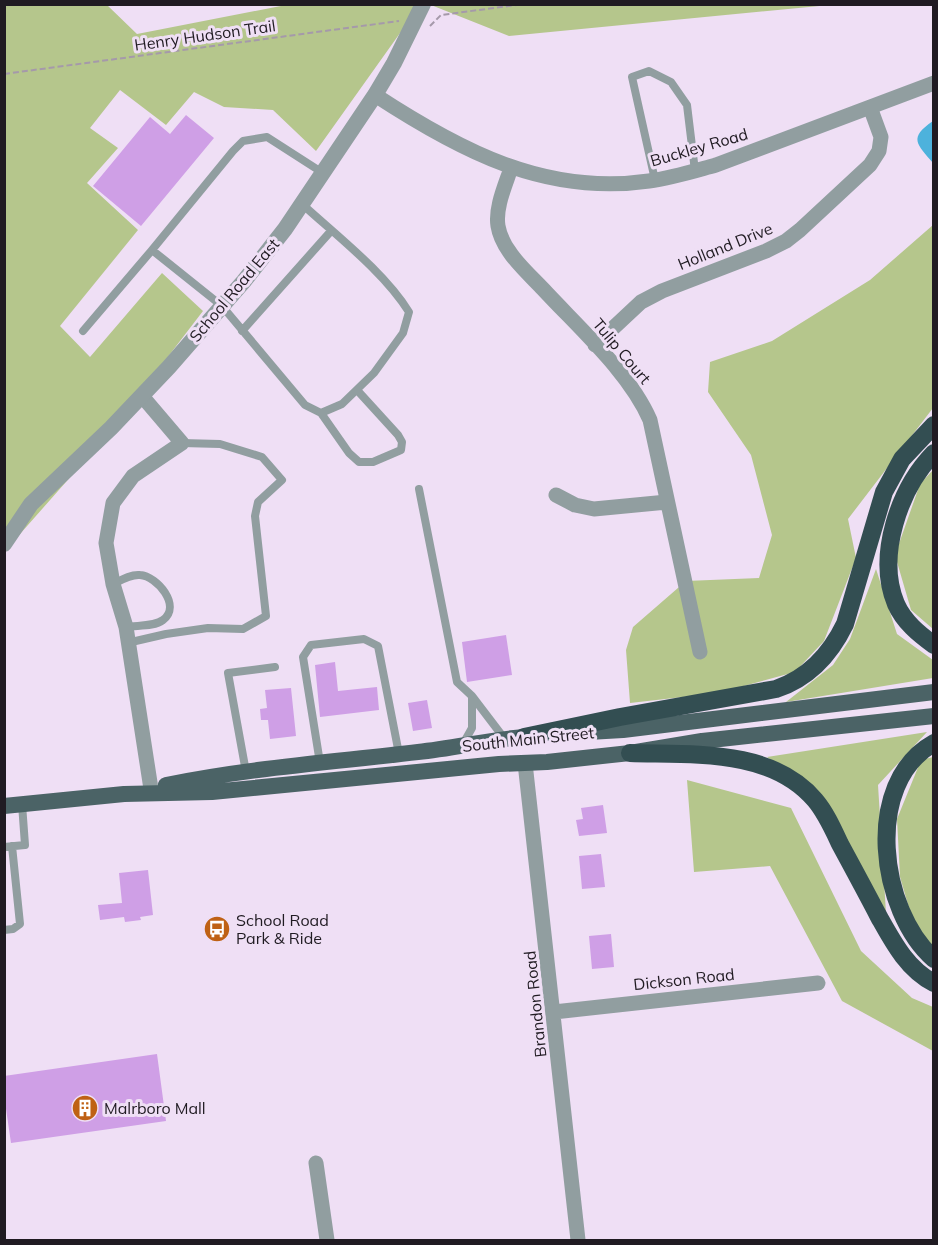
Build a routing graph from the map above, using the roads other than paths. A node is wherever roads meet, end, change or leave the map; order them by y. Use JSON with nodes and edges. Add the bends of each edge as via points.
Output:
{"nodes":[{"id":1,"x":423,"y":4,"type":"edge"},
{"id":2,"x":933,"y":83,"type":"edge"},
{"id":3,"x":375,"y":95,"type":"junction"},
{"id":4,"x":870,"y":107,"type":"junction"},
{"id":5,"x":511,"y":168,"type":"junction"},
{"id":6,"x":695,"y":171,"type":"junction"},
{"id":7,"x":323,"y":173,"type":"junction"},
{"id":8,"x":655,"y":180,"type":"junction"},
{"id":9,"x":303,"y":204,"type":"junction"},
{"id":10,"x":331,"y":231,"type":"junction"},
{"id":11,"x":152,"y":250,"type":"junction"},
{"id":12,"x":222,"y":306,"type":"junction"},
{"id":13,"x":83,"y":331,"type":"dead end"},
{"id":14,"x":242,"y":331,"type":"junction"},
{"id":15,"x":595,"y":345,"type":"junction"},
{"id":16,"x":357,"y":390,"type":"junction"},
{"id":17,"x":142,"y":396,"type":"junction"},
{"id":18,"x":321,"y":413,"type":"junction"},
{"id":19,"x":933,"y":425,"type":"edge"},
{"id":20,"x":182,"y":443,"type":"junction"},
{"id":21,"x":933,"y":453,"type":"edge"},
{"id":22,"x":419,"y":489,"type":"dead end"},
{"id":23,"x":556,"y":495,"type":"dead end"},
{"id":24,"x":667,"y":502,"type":"junction"},
{"id":25,"x":4,"y":544,"type":"edge"},
{"id":26,"x":113,"y":584,"type":"junction"},
{"id":27,"x":126,"y":627,"type":"junction"},
{"id":28,"x":128,"y":643,"type":"junction"},
{"id":29,"x":933,"y":645,"type":"edge"},
{"id":30,"x":700,"y":652,"type":"dead end"},
{"id":31,"x":275,"y":667,"type":"dead end"},
{"id":32,"x":933,"y":692,"type":"edge"},
{"id":33,"x":472,"y":696,"type":"junction"},
{"id":34,"x":933,"y":716,"type":"edge"},
{"id":35,"x":524,"y":736,"type":"junction"},
{"id":36,"x":505,"y":739,"type":"junction"},
{"id":37,"x":933,"y":744,"type":"edge"},
{"id":38,"x":461,"y":746,"type":"junction"},
{"id":39,"x":630,"y":753,"type":"junction"},
{"id":40,"x":399,"y":754,"type":"junction"},
{"id":41,"x":320,"y":763,"type":"junction"},
{"id":42,"x":525,"y":763,"type":"junction"},
{"id":43,"x":246,"y":772,"type":"junction"},
{"id":44,"x":151,"y":789,"type":"junction"},
{"id":45,"x":124,"y":794,"type":"junction"},
{"id":46,"x":22,"y":804,"type":"junction"},
{"id":47,"x":4,"y":806,"type":"edge"},
{"id":48,"x":8,"y":846,"type":"edge"},
{"id":49,"x":4,"y":930,"type":"edge"},
{"id":50,"x":933,"y":959,"type":"edge"},
{"id":51,"x":818,"y":982,"type":"dead end"},
{"id":52,"x":933,"y":983,"type":"edge"},
{"id":53,"x":554,"y":1012,"type":"junction"},
{"id":54,"x":316,"y":1163,"type":"dead end"},
{"id":55,"x":327,"y":1240,"type":"edge"},
{"id":56,"x":578,"y":1240,"type":"edge"}],
"edges":[{"from":1,"to":3,"type":"street","name":"School Road East"},
{"from":2,"to":4,"type":"street","name":"Buckley Road"},
{"from":3,"to":5,"type":"street","name":"Buckley Road","via":[[436,132]]},
{"from":3,"to":7,"type":"street","name":"School Road East"},
{"from":4,"to":6,"type":"street","name":"Buckley Road"},
{"from":4,"to":15,"type":"street","name":"Holland Drive","via":[[881,137],[879,151],[870,165],[800,230],[766,251],[641,302]]},
{"from":5,"to":8,"type":"street","name":"Buckley Road","via":[[579,182]]},
{"from":5,"to":15,"type":"street","name":"Tulip Court","via":[[498,209],[502,240]]},
{"from":6,"to":8,"type":"street","name":"Buckley Road"},
{"from":6,"to":8,"type":"lane","via":[[687,105],[671,82],[649,71],[632,77]]},
{"from":7,"to":9,"type":"street","name":"School Road East"},
{"from":7,"to":11,"type":"lane","via":[[267,137],[243,141]]},
{"from":9,"to":10,"type":"lane"},
{"from":9,"to":12,"type":"street","name":"School Road East"},
{"from":10,"to":14,"type":"lane"},
{"from":10,"to":16,"type":"lane","via":[[399,296],[409,312],[403,333]]},
{"from":11,"to":12,"type":"lane"},
{"from":11,"to":13,"type":"lane"},
{"from":12,"to":14,"type":"lane"},
{"from":12,"to":17,"type":"street","name":"School Road East"},
{"from":14,"to":18,"type":"lane","via":[[305,405]]},
{"from":15,"to":24,"type":"street","name":"Tulip Court","via":[[634,390],[650,420]]},
{"from":16,"to":18,"type":"lane","via":[[342,404]]},
{"from":16,"to":18,"type":"lane","via":[[399,435],[401,450],[373,462],[359,462]]},
{"from":17,"to":20,"type":"street"},
{"from":17,"to":25,"type":"street","name":"School Road East","via":[[31,504]]},
{"from":19,"to":35,"type":"highway","via":[[890,478],[838,639],[824,659],[800,679],[776,689]]},
{"from":20,"to":26,"type":"street","via":[[133,476],[113,503],[106,543]]},
{"from":20,"to":28,"type":"lane","via":[[220,444],[262,457],[282,480],[258,502],[255,516],[266,616],[243,629],[208,628]]},
{"from":21,"to":29,"type":"highway","via":[[904,497],[889,558],[896,604],[916,632]]},
{"from":22,"to":33,"type":"lane","via":[[457,682]]},
{"from":23,"to":24,"type":"street","via":[[575,506],[594,509]]},
{"from":24,"to":30,"type":"street","name":"Tulip Court"},
{"from":26,"to":27,"type":"street"},
{"from":26,"to":27,"type":"lane","via":[[138,574],[148,576],[170,600],[170,611],[164,619]]},
{"from":27,"to":28,"type":"street"},
{"from":28,"to":44,"type":"street"},
{"from":31,"to":43,"type":"lane","via":[[228,673]]},
{"from":32,"to":35,"type":"main road","name":"South Main Street","via":[[623,730]]},
{"from":33,"to":36,"type":"lane"},
{"from":33,"to":38,"type":"lane","via":[[472,728]]},
{"from":34,"to":39,"type":"main road","name":"South Main Street","via":[[702,741]]},
{"from":35,"to":36,"type":"main road","name":"South Main Street"},
{"from":36,"to":38,"type":"main road","name":"South Main Street"},
{"from":37,"to":50,"type":"highway","via":[[919,754],[900,782],[891,806],[886,850],[898,908],[918,943]]},
{"from":38,"to":40,"type":"main road","name":"South Main Street"},
{"from":39,"to":42,"type":"main road","name":"South Main Street"},
{"from":39,"to":52,"type":"highway","via":[[744,760],[803,788],[824,813],[897,947]]},
{"from":40,"to":41,"type":"main road","name":"South Main Street"},
{"from":40,"to":41,"type":"lane","via":[[378,646],[364,639],[311,645],[303,657]]},
{"from":41,"to":43,"type":"main road","name":"South Main Street"},
{"from":42,"to":45,"type":"main road","name":"South Main Street","via":[[212,792]]},
{"from":42,"to":53,"type":"street","name":"Brandon Road"},
{"from":43,"to":44,"type":"main road","name":"South Main Street"},
{"from":44,"to":45,"type":"main road","name":"South Main Street"},
{"from":45,"to":46,"type":"main road","name":"South Main Street"},
{"from":46,"to":47,"type":"main road","name":"South Main Street"},
{"from":46,"to":48,"type":"lane","via":[[24,845]]},
{"from":48,"to":49,"type":"lane","via":[[20,924]]},
{"from":51,"to":53,"type":"street","name":"Dickson Road"},
{"from":53,"to":56,"type":"street","name":"Brandon Road"},
{"from":54,"to":55,"type":"street"}]}
